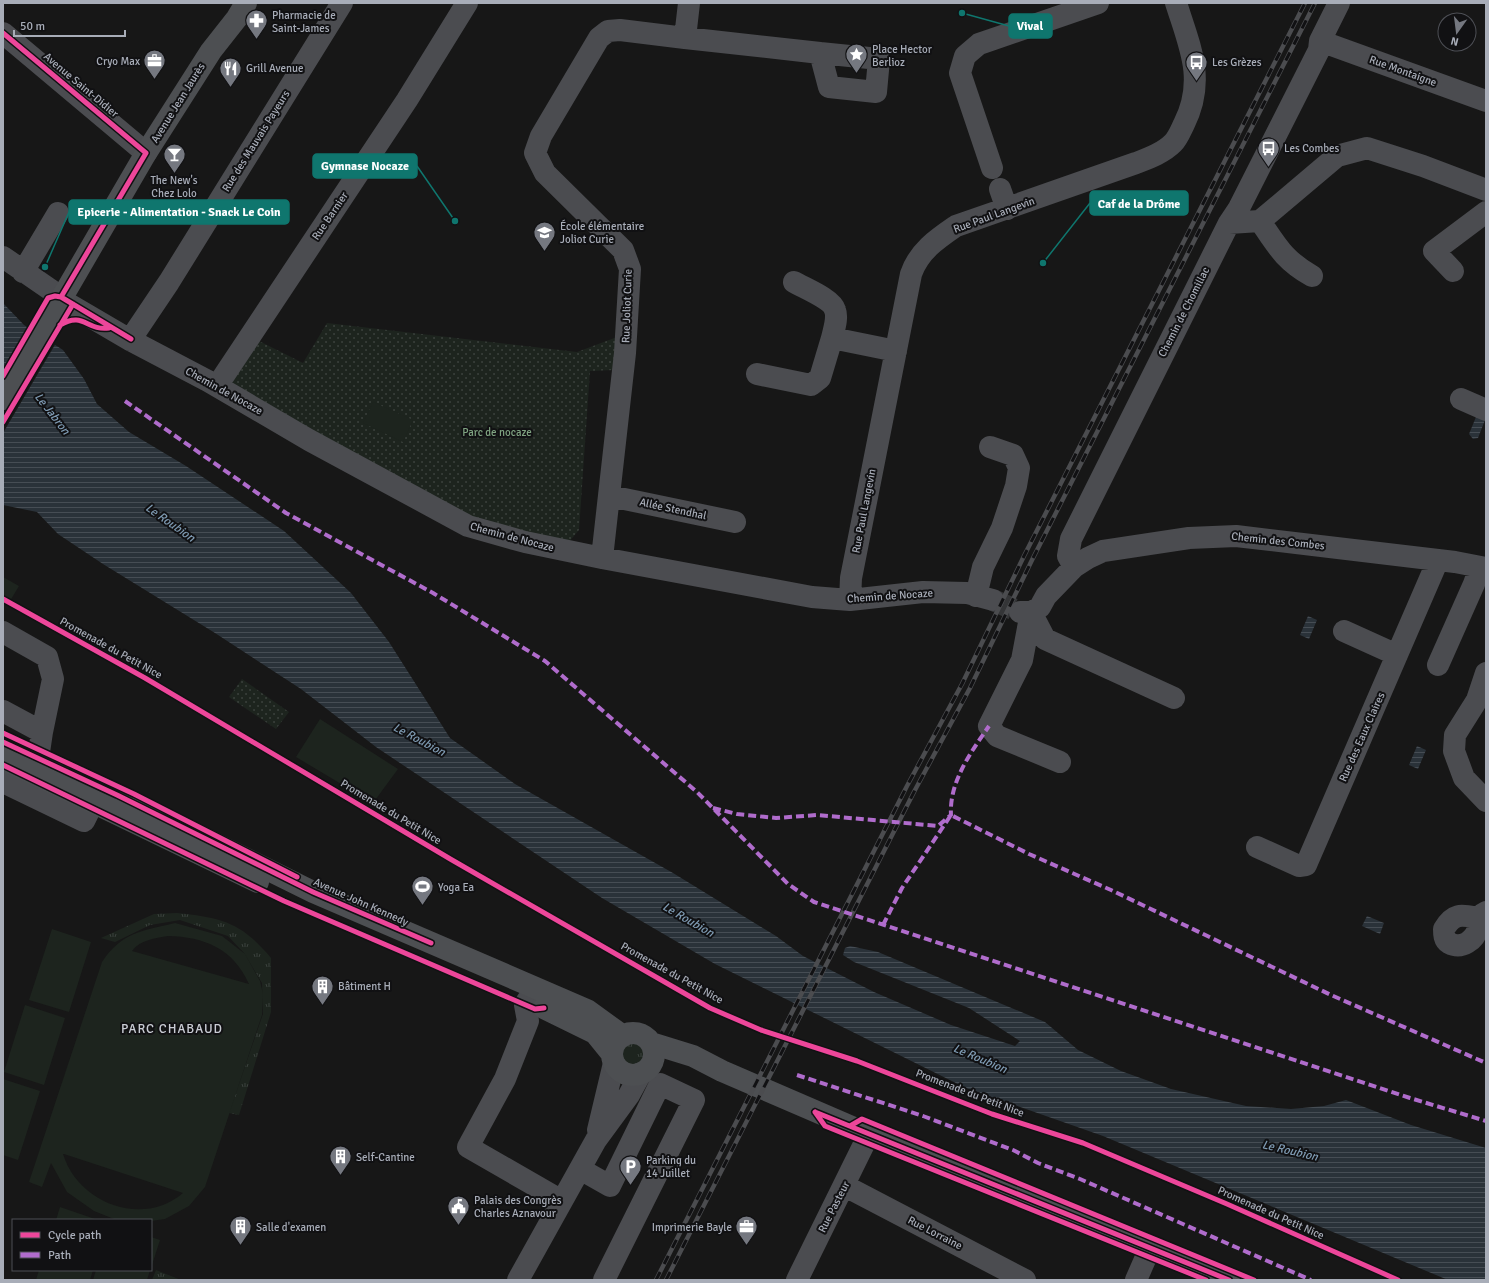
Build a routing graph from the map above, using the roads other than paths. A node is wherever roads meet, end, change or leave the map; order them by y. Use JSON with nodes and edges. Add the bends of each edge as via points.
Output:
{"nodes":[{"id":1,"x":228,"y":3,"type":"edge"},
{"id":2,"x":246,"y":3,"type":"edge"},
{"id":3,"x":342,"y":3,"type":"edge"},
{"id":4,"x":467,"y":3,"type":"edge"},
{"id":5,"x":689,"y":3,"type":"edge"},
{"id":6,"x":1098,"y":3,"type":"edge"},
{"id":7,"x":1176,"y":3,"type":"edge"},
{"id":8,"x":1339,"y":3,"type":"edge"},
{"id":9,"x":3,"y":33,"type":"edge"},
{"id":10,"x":685,"y":38,"type":"junction"},
{"id":11,"x":1320,"y":46,"type":"junction"},
{"id":12,"x":211,"y":51,"type":"junction"},
{"id":13,"x":820,"y":53,"type":"dead end"},
{"id":14,"x":1486,"y":101,"type":"edge"},
{"id":15,"x":146,"y":153,"type":"junction"},
{"id":16,"x":992,"y":168,"type":"dead end"},
{"id":17,"x":1486,"y":190,"type":"edge"},
{"id":18,"x":1486,"y":212,"type":"edge"},
{"id":19,"x":58,"y":213,"type":"dead end"},
{"id":20,"x":1234,"y":215,"type":"junction"},
{"id":21,"x":1260,"y":221,"type":"junction"},
{"id":22,"x":3,"y":257,"type":"edge"},
{"id":23,"x":1453,"y":271,"type":"dead end"},
{"id":24,"x":23,"y":272,"type":"junction"},
{"id":25,"x":1312,"y":276,"type":"dead end"},
{"id":26,"x":794,"y":282,"type":"dead end"},
{"id":27,"x":60,"y":298,"type":"junction"},
{"id":28,"x":832,"y":338,"type":"junction"},
{"id":29,"x":130,"y":340,"type":"junction"},
{"id":30,"x":896,"y":351,"type":"junction"},
{"id":31,"x":757,"y":374,"type":"dead end"},
{"id":32,"x":217,"y":386,"type":"junction"},
{"id":33,"x":3,"y":399,"type":"edge"},
{"id":34,"x":1461,"y":399,"type":"dead end"},
{"id":35,"x":1486,"y":410,"type":"edge"},
{"id":36,"x":990,"y":448,"type":"dead end"},
{"id":37,"x":610,"y":496,"type":"junction"},
{"id":38,"x":736,"y":522,"type":"dead end"},
{"id":39,"x":602,"y":558,"type":"junction"},
{"id":40,"x":1438,"y":560,"type":"junction"},
{"id":41,"x":1074,"y":567,"type":"junction"},
{"id":42,"x":1483,"y":567,"type":"edge"},
{"id":43,"x":850,"y":600,"type":"junction"},
{"id":44,"x":1026,"y":612,"type":"junction"},
{"id":45,"x":1344,"y":631,"type":"dead end"},
{"id":46,"x":3,"y":632,"type":"edge"},
{"id":47,"x":1398,"y":656,"type":"junction"},
{"id":48,"x":1438,"y":664,"type":"dead end"},
{"id":49,"x":1486,"y":673,"type":"edge"},
{"id":50,"x":1174,"y":698,"type":"dead end"},
{"id":51,"x":3,"y":712,"type":"edge"},
{"id":52,"x":42,"y":732,"type":"junction"},
{"id":53,"x":3,"y":742,"type":"edge"},
{"id":54,"x":3,"y":759,"type":"edge"},
{"id":55,"x":38,"y":759,"type":"junction"},
{"id":56,"x":1060,"y":762,"type":"dead end"},
{"id":57,"x":3,"y":782,"type":"edge"},
{"id":58,"x":1486,"y":801,"type":"edge"},
{"id":59,"x":93,"y":803,"type":"junction"},
{"id":60,"x":1258,"y":847,"type":"dead end"},
{"id":61,"x":527,"y":1000,"type":"junction"},
{"id":62,"x":623,"y":1036,"type":"junction"},
{"id":63,"x":651,"y":1043,"type":"junction"},
{"id":64,"x":613,"y":1058,"type":"junction"},
{"id":65,"x":646,"y":1070,"type":"junction"},
{"id":66,"x":722,"y":1071,"type":"junction"},
{"id":67,"x":869,"y":1134,"type":"junction"},
{"id":68,"x":596,"y":1140,"type":"junction"},
{"id":69,"x":580,"y":1169,"type":"junction"},
{"id":70,"x":845,"y":1186,"type":"junction"},
{"id":71,"x":562,"y":1201,"type":"junction"},
{"id":72,"x":1150,"y":1248,"type":"junction"},
{"id":73,"x":518,"y":1280,"type":"edge"},
{"id":74,"x":604,"y":1280,"type":"edge"},
{"id":75,"x":797,"y":1280,"type":"edge"},
{"id":76,"x":1025,"y":1280,"type":"edge"},
{"id":77,"x":1136,"y":1280,"type":"edge"},
{"id":78,"x":1229,"y":1280,"type":"edge"}],
"edges":[{"from":1,"to":12,"type":"main road","name":"Avenue Jean Jaurès"},
{"from":2,"to":12,"type":"main road","name":"Avenue Jean Jaurès"},
{"from":3,"to":29,"type":"street","name":"Rue des Mauvais Payeurs","via":[[169,282]]},
{"from":4,"to":32,"type":"street","name":"Rue Barnier"},
{"from":5,"to":10,"type":"street"},
{"from":6,"to":16,"type":"street","via":[[979,44],[965,56],[960,73]]},
{"from":7,"to":30,"type":"street","name":"Rue Paul Langevin","via":[[1195,67],[1196,82],[1192,106],[1174,142],[1136,163],[1003,199],[936,239],[916,261],[911,274]]},
{"from":8,"to":11,"type":"street","name":"Chemin de Chomillac"},
{"from":9,"to":15,"type":"street","name":"Avenue Saint-Didier"},
{"from":10,"to":13,"type":"street"},
{"from":10,"to":37,"type":"street","name":"Rue Joliot Curie","via":[[620,30],[608,31],[599,38],[541,136],[535,153],[545,173],[623,250],[628,261],[630,281],[625,353]]},
{"from":11,"to":14,"type":"street","name":"Rue Montaigne"},
{"from":11,"to":20,"type":"street","name":"Chemin de Chomillac"},
{"from":12,"to":15,"type":"main road","name":"Avenue Jean Jaurès"},
{"from":15,"to":27,"type":"main road","name":"Avenue Jean Jaurès"},
{"from":17,"to":21,"type":"street","via":[[1367,148],[1337,156]]},
{"from":18,"to":23,"type":"street","via":[[1434,251]]},
{"from":19,"to":24,"type":"street"},
{"from":20,"to":21,"type":"street"},
{"from":20,"to":41,"type":"street","name":"Chemin de Chomillac","via":[[1071,539],[1068,556]]},
{"from":21,"to":25,"type":"street","via":[[1286,257]]},
{"from":22,"to":24,"type":"street","name":"Chemin de Nocaze"},
{"from":24,"to":27,"type":"street","name":"Chemin de Nocaze"},
{"from":26,"to":28,"type":"street","via":[[831,302],[836,315]]},
{"from":27,"to":29,"type":"street","name":"Chemin de Nocaze"},
{"from":27,"to":33,"type":"main road","name":"Avenue Jean Jaurès"},
{"from":28,"to":30,"type":"street"},
{"from":28,"to":31,"type":"street","via":[[820,378],[812,385]]},
{"from":29,"to":32,"type":"street","name":"Chemin de Nocaze"},
{"from":30,"to":43,"type":"street","name":"Rue Paul Langevin","via":[[851,578]]},
{"from":32,"to":39,"type":"street","name":"Chemin de Nocaze","via":[[309,440],[468,526],[525,542]]},
{"from":34,"to":35,"type":"street"},
{"from":36,"to":43,"type":"street","name":"Chemin de Nocaze","via":[[1013,455],[1019,468],[1016,486],[1002,528],[983,567],[985,598],[967,593],[923,592]]},
{"from":37,"to":38,"type":"street","name":"Allée Stendhal"},
{"from":37,"to":39,"type":"street","name":"Rue Joliot Curie"},
{"from":39,"to":43,"type":"street","name":"Chemin de Nocaze","via":[[812,596]]},
{"from":40,"to":41,"type":"street","name":"Chemin des Combes","via":[[1236,536],[1189,538],[1103,551]]},
{"from":40,"to":42,"type":"street","name":"Chemin des Combes"},
{"from":40,"to":47,"type":"street","name":"Rue des Eaux Claires"},
{"from":41,"to":44,"type":"street","via":[[1046,596],[1040,606]]},
{"from":42,"to":48,"type":"street"},
{"from":44,"to":50,"type":"street","via":[[1045,639]]},
{"from":44,"to":56,"type":"street","via":[[1022,660],[989,726],[997,736]]},
{"from":45,"to":47,"type":"street"},
{"from":46,"to":52,"type":"street","via":[[47,657],[54,679]]},
{"from":47,"to":60,"type":"street","name":"Rue des Eaux Claires","via":[[1306,865],[1299,866]]},
{"from":49,"to":58,"type":"street","via":[[1477,700],[1455,735],[1454,751],[1464,778]]},
{"from":51,"to":52,"type":"street"},
{"from":52,"to":55,"type":"street"},
{"from":53,"to":55,"type":"main road","name":"Avenue John Kennedy"},
{"from":54,"to":59,"type":"main road"},
{"from":55,"to":62,"type":"main road","name":"Avenue John Kennedy","via":[[313,892],[587,1010]]},
{"from":57,"to":59,"type":"street","via":[[84,821]]},
{"from":59,"to":61,"type":"main road","via":[[307,905]]},
{"from":61,"to":64,"type":"main road","via":[[595,1033]]},
{"from":61,"to":71,"type":"street","via":[[525,1005],[528,1021],[505,1079],[468,1148]]},
{"from":62,"to":63,"type":"main road","via":[[635,1033]]},
{"from":62,"to":64,"type":"main road","via":[[616,1042]]},
{"from":63,"to":65,"type":"main road","via":[[654,1052]]},
{"from":63,"to":66,"type":"main road","via":[[693,1056]]},
{"from":64,"to":65,"type":"main road","via":[[617,1067],[626,1073],[636,1075]]},
{"from":64,"to":68,"type":"street"},
{"from":65,"to":66,"type":"main road","via":[[676,1065]]},
{"from":65,"to":68,"type":"street"},
{"from":66,"to":67,"type":"main road"},
{"from":67,"to":70,"type":"street","name":"Rue Pasteur"},
{"from":67,"to":72,"type":"main road"},
{"from":68,"to":69,"type":"street"},
{"from":69,"to":71,"type":"street"},
{"from":69,"to":74,"type":"street","via":[[610,1186],[660,1084],[694,1100]]},
{"from":70,"to":75,"type":"street","name":"Rue Pasteur"},
{"from":70,"to":76,"type":"street","name":"Rue Lorraine"},
{"from":71,"to":73,"type":"street"},
{"from":72,"to":77,"type":"street"},
{"from":72,"to":78,"type":"main road"}]}
